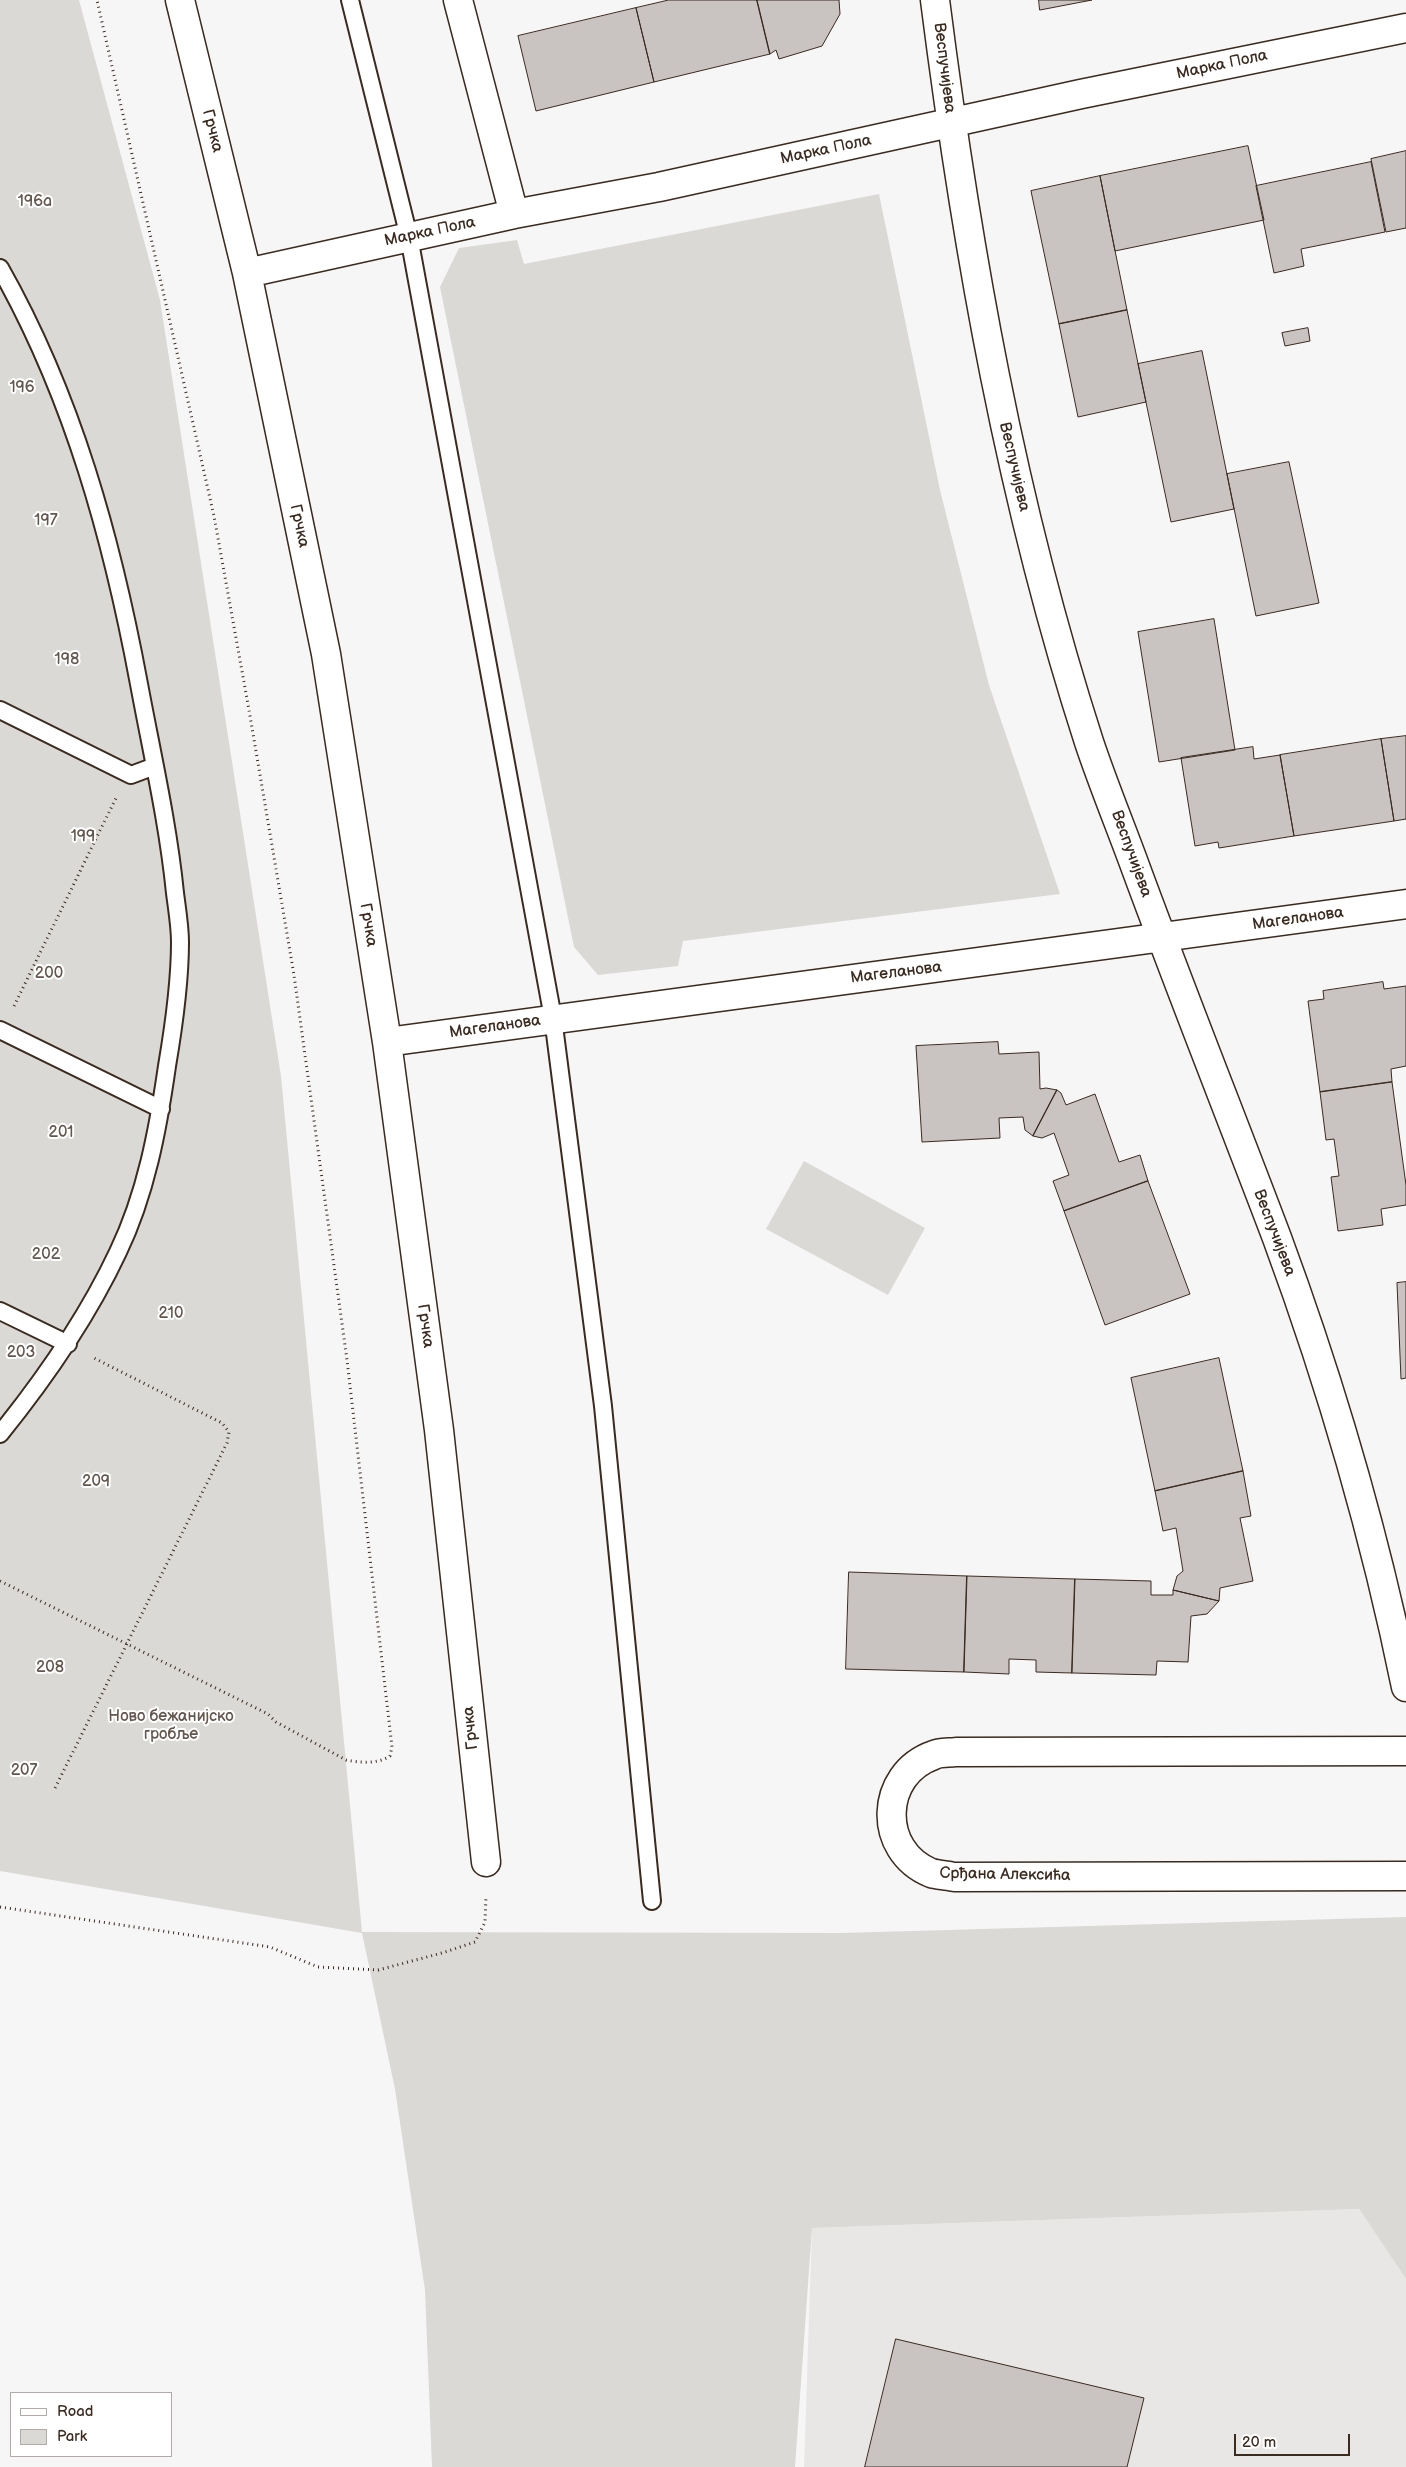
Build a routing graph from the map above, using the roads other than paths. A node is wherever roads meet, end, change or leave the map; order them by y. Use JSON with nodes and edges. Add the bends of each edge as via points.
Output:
{"nodes":[{"id":1,"x":180,"y":0,"type":"edge"},
{"id":2,"x":350,"y":0,"type":"edge"},
{"id":3,"x":458,"y":0,"type":"edge"},
{"id":4,"x":935,"y":0,"type":"edge"},
{"id":5,"x":1406,"y":28,"type":"edge"},
{"id":6,"x":950,"y":122,"type":"junction"},
{"id":7,"x":514,"y":214,"type":"junction"},
{"id":8,"x":409,"y":236,"type":"junction"},
{"id":9,"x":0,"y":268,"type":"edge"},
{"id":10,"x":247,"y":273,"type":"junction"},
{"id":11,"x":0,"y":710,"type":"edge"},
{"id":12,"x":155,"y":766,"type":"junction"},
{"id":13,"x":1406,"y":904,"type":"edge"},
{"id":14,"x":1162,"y":938,"type":"junction"},
{"id":15,"x":553,"y":1018,"type":"junction"},
{"id":16,"x":1,"y":1031,"type":"edge"},
{"id":17,"x":387,"y":1042,"type":"junction"},
{"id":18,"x":161,"y":1109,"type":"junction"},
{"id":19,"x":0,"y":1311,"type":"edge"},
{"id":20,"x":68,"y":1344,"type":"junction"},
{"id":21,"x":0,"y":1434,"type":"edge"},
{"id":22,"x":1406,"y":1687,"type":"edge"},
{"id":23,"x":1406,"y":1751,"type":"edge"},
{"id":24,"x":486,"y":1862,"type":"road end"},
{"id":25,"x":1406,"y":1876,"type":"edge"},
{"id":26,"x":652,"y":1901,"type":"dead end"}],
"edges":[{"from":1,"to":10,"type":"street","name":"Грчка"},
{"from":2,"to":8,"type":"lane"},
{"from":3,"to":7,"type":"street"},
{"from":4,"to":6,"type":"street","name":"Веспучијева"},
{"from":5,"to":6,"type":"street","name":"Марка Пола"},
{"from":6,"to":7,"type":"street","name":"Марка Пола","via":[[659,186]]},
{"from":6,"to":14,"type":"street","name":"Веспучијева","via":[[1008,447],[1090,743]]},
{"from":7,"to":8,"type":"street","name":"Марка Пола"},
{"from":8,"to":10,"type":"street","name":"Марка Пола"},
{"from":8,"to":15,"type":"lane"},
{"from":9,"to":12,"type":"lane","via":[[28,316],[59,386],[98,502],[131,642]]},
{"from":10,"to":17,"type":"street","name":"Грчка","via":[[326,654]]},
{"from":11,"to":12,"type":"lane","via":[[131,775]]},
{"from":12,"to":18,"type":"lane","via":[[171,849],[180,940],[177,1006]]},
{"from":13,"to":14,"type":"street","name":"Магеланова"},
{"from":14,"to":15,"type":"street","name":"Магеланова"},
{"from":14,"to":22,"type":"street","name":"Веспучијева","via":[[1316,1348],[1375,1548]]},
{"from":15,"to":17,"type":"street","name":"Магеланова"},
{"from":15,"to":26,"type":"lane","via":[[603,1406]]},
{"from":16,"to":18,"type":"lane"},
{"from":17,"to":24,"type":"street","name":"Грчка","via":[[439,1430]]},
{"from":18,"to":20,"type":"lane","via":[[147,1172],[119,1251]]},
{"from":19,"to":20,"type":"lane"},
{"from":20,"to":21,"type":"lane"},
{"from":23,"to":25,"type":"street","name":"Срђана Алексића","via":[[934,1754],[915,1764],[899,1781],[891,1802],[891,1824],[898,1845],[912,1862],[932,1873],[954,1876]]}]}
